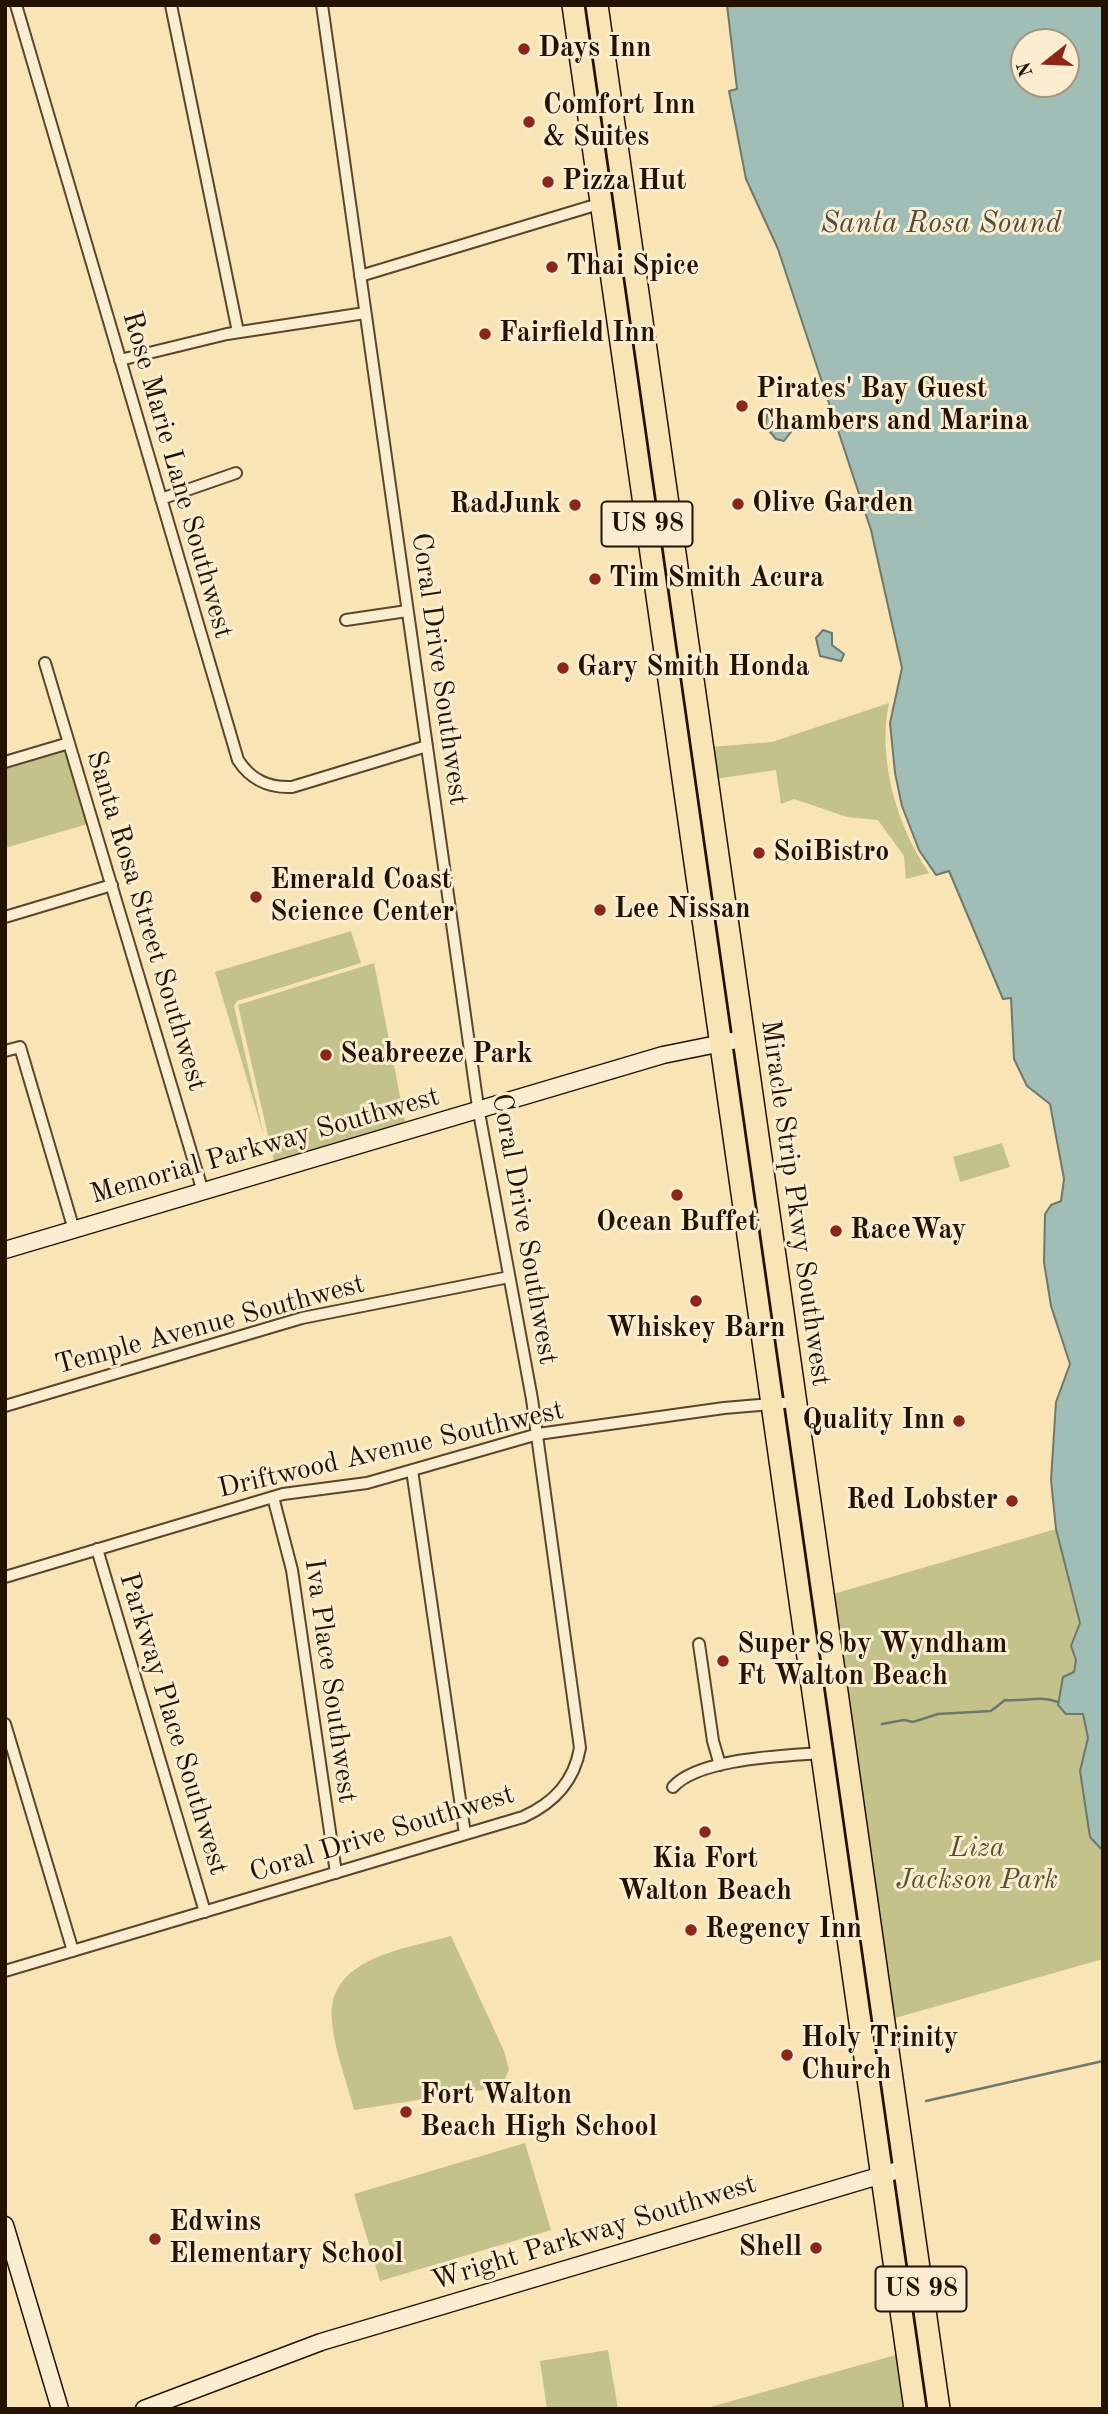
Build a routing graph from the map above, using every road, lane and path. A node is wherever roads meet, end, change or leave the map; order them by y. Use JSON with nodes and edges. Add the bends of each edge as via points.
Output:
{"nodes":[{"id":1,"x":16,"y":5,"type":"edge"},
{"id":2,"x":171,"y":5,"type":"edge"},
{"id":3,"x":322,"y":5,"type":"edge"},
{"id":4,"x":573,"y":5,"type":"edge"},
{"id":5,"x":597,"y":5,"type":"edge"},
{"id":6,"x":624,"y":197,"type":"junction"},
{"id":7,"x":602,"y":203,"type":"junction"},
{"id":8,"x":360,"y":276,"type":"junction"},
{"id":9,"x":365,"y":313,"type":"junction"},
{"id":10,"x":237,"y":332,"type":"junction"},
{"id":11,"x":120,"y":360,"type":"junction"},
{"id":12,"x":236,"y":473,"type":"dead end"},
{"id":13,"x":161,"y":499,"type":"junction"},
{"id":14,"x":408,"y":611,"type":"junction"},
{"id":15,"x":346,"y":620,"type":"dead end"},
{"id":16,"x":45,"y":663,"type":"dead end"},
{"id":17,"x":69,"y":743,"type":"junction"},
{"id":18,"x":427,"y":746,"type":"junction"},
{"id":19,"x":5,"y":762,"type":"edge"},
{"id":20,"x":112,"y":885,"type":"junction"},
{"id":21,"x":5,"y":917,"type":"edge"},
{"id":22,"x":742,"y":1040,"type":"junction"},
{"id":23,"x":721,"y":1042,"type":"junction"},
{"id":24,"x":5,"y":1051,"type":"edge"},
{"id":25,"x":479,"y":1110,"type":"junction"},
{"id":26,"x":203,"y":1192,"type":"junction"},
{"id":27,"x":74,"y":1230,"type":"junction"},
{"id":28,"x":5,"y":1250,"type":"edge"},
{"id":29,"x":509,"y":1277,"type":"junction"},
{"id":30,"x":795,"y":1402,"type":"junction"},
{"id":31,"x":772,"y":1404,"type":"junction"},
{"id":32,"x":5,"y":1406,"type":"edge"},
{"id":33,"x":537,"y":1434,"type":"junction"},
{"id":34,"x":412,"y":1470,"type":"junction"},
{"id":35,"x":273,"y":1497,"type":"junction"},
{"id":36,"x":97,"y":1549,"type":"junction"},
{"id":37,"x":5,"y":1577,"type":"edge"},
{"id":38,"x":699,"y":1644,"type":"dead end"},
{"id":39,"x":5,"y":1724,"type":"edge"},
{"id":40,"x":822,"y":1753,"type":"junction"},
{"id":41,"x":720,"y":1765,"type":"junction"},
{"id":42,"x":673,"y":1787,"type":"dead end"},
{"id":43,"x":465,"y":1834,"type":"junction"},
{"id":44,"x":335,"y":1873,"type":"junction"},
{"id":45,"x":205,"y":1912,"type":"junction"},
{"id":46,"x":73,"y":1951,"type":"junction"},
{"id":47,"x":5,"y":1971,"type":"edge"},
{"id":48,"x":892,"y":2172,"type":"junction"},
{"id":49,"x":5,"y":2225,"type":"edge"},
{"id":50,"x":60,"y":2409,"type":"edge"},
{"id":51,"x":144,"y":2409,"type":"edge"},
{"id":52,"x":915,"y":2409,"type":"edge"},
{"id":53,"x":939,"y":2409,"type":"edge"}],
"edges":[{"from":1,"to":11,"type":"street","name":"Rose Marie Lane Southwest"},
{"from":2,"to":10,"type":"street"},
{"from":3,"to":8,"type":"street","name":"Coral Drive Southwest"},
{"from":4,"to":7,"type":"highway","name":"Miracle Strip Pkwy Southwest","number":"US 98"},
{"from":5,"to":6,"type":"highway","name":"Miracle Strip Pkwy Southwest","number":"US 98"},
{"from":6,"to":7,"type":"street"},
{"from":6,"to":22,"type":"highway","name":"Miracle Strip Pkwy Southwest","number":"US 98"},
{"from":7,"to":8,"type":"street"},
{"from":7,"to":23,"type":"highway","name":"Miracle Strip Pkwy Southwest","number":"US 98"},
{"from":8,"to":9,"type":"street","name":"Coral Drive Southwest"},
{"from":9,"to":10,"type":"street"},
{"from":9,"to":14,"type":"street","name":"Coral Drive Southwest"},
{"from":10,"to":11,"type":"street"},
{"from":11,"to":13,"type":"street","name":"Rose Marie Lane Southwest"},
{"from":12,"to":13,"type":"street"},
{"from":13,"to":18,"type":"street","name":"Rose Marie Lane Southwest","via":[[232,743],[245,770],[270,786],[292,787]]},
{"from":14,"to":15,"type":"street"},
{"from":14,"to":18,"type":"street","name":"Coral Drive Southwest"},
{"from":16,"to":17,"type":"street","name":"Santa Rosa Street Southwest"},
{"from":17,"to":19,"type":"street"},
{"from":17,"to":20,"type":"street","name":"Santa Rosa Street Southwest"},
{"from":18,"to":25,"type":"street","name":"Coral Drive Southwest"},
{"from":20,"to":21,"type":"street"},
{"from":20,"to":26,"type":"street","name":"Santa Rosa Street Southwest"},
{"from":22,"to":23,"type":"street","name":"Memorial Parkway Southwest"},
{"from":22,"to":30,"type":"highway","name":"Miracle Strip Pkwy Southwest","number":"US 98"},
{"from":23,"to":25,"type":"street","name":"Memorial Parkway Southwest"},
{"from":23,"to":31,"type":"highway","name":"Miracle Strip Pkwy Southwest","number":"US 98"},
{"from":24,"to":27,"type":"street","via":[[20,1047]]},
{"from":25,"to":26,"type":"street","name":"Memorial Parkway Southwest"},
{"from":25,"to":29,"type":"street","name":"Coral Drive Southwest"},
{"from":26,"to":27,"type":"street","name":"Memorial Parkway Southwest"},
{"from":27,"to":28,"type":"street","name":"Memorial Parkway Southwest"},
{"from":29,"to":32,"type":"street","name":"Temple Avenue Southwest","via":[[302,1318]]},
{"from":29,"to":33,"type":"street","name":"Coral Drive Southwest"},
{"from":30,"to":31,"type":"street","name":"Driftwood Avenue Southwest"},
{"from":30,"to":48,"type":"highway","name":"Miracle Strip Pkwy Southwest","number":"US 98"},
{"from":31,"to":33,"type":"street","name":"Driftwood Avenue Southwest"},
{"from":31,"to":40,"type":"highway","name":"Miracle Strip Pkwy Southwest","number":"US 98"},
{"from":33,"to":34,"type":"street","name":"Driftwood Avenue Southwest"},
{"from":33,"to":43,"type":"street","name":"Coral Drive Southwest","via":[[580,1748],[570,1780],[546,1805],[523,1817]]},
{"from":34,"to":35,"type":"street","name":"Driftwood Avenue Southwest","via":[[350,1486]]},
{"from":34,"to":43,"type":"street"},
{"from":35,"to":36,"type":"street","name":"Driftwood Avenue Southwest"},
{"from":35,"to":44,"type":"street","name":"Iva Place Southwest","via":[[292,1570]]},
{"from":36,"to":37,"type":"street","name":"Driftwood Avenue Southwest"},
{"from":36,"to":45,"type":"street","name":"Parkway Place Southwest"},
{"from":38,"to":41,"type":"street"},
{"from":39,"to":46,"type":"street"},
{"from":40,"to":41,"type":"street"},
{"from":40,"to":48,"type":"highway","name":"Miracle Strip Pkwy Southwest","number":"US 98"},
{"from":41,"to":42,"type":"street","via":[[682,1778]]},
{"from":43,"to":44,"type":"street","name":"Coral Drive Southwest"},
{"from":44,"to":45,"type":"street","name":"Coral Drive Southwest"},
{"from":45,"to":46,"type":"street","name":"Coral Drive Southwest"},
{"from":46,"to":47,"type":"street","name":"Coral Drive Southwest"},
{"from":48,"to":51,"type":"street","name":"Wright Parkway Southwest","via":[[314,2344]]},
{"from":48,"to":52,"type":"highway","name":"Miracle Strip Pkwy Southwest","number":"US 98"},
{"from":48,"to":53,"type":"highway","name":"Miracle Strip Pkwy Southwest","number":"US 98"},
{"from":49,"to":50,"type":"street"}]}
